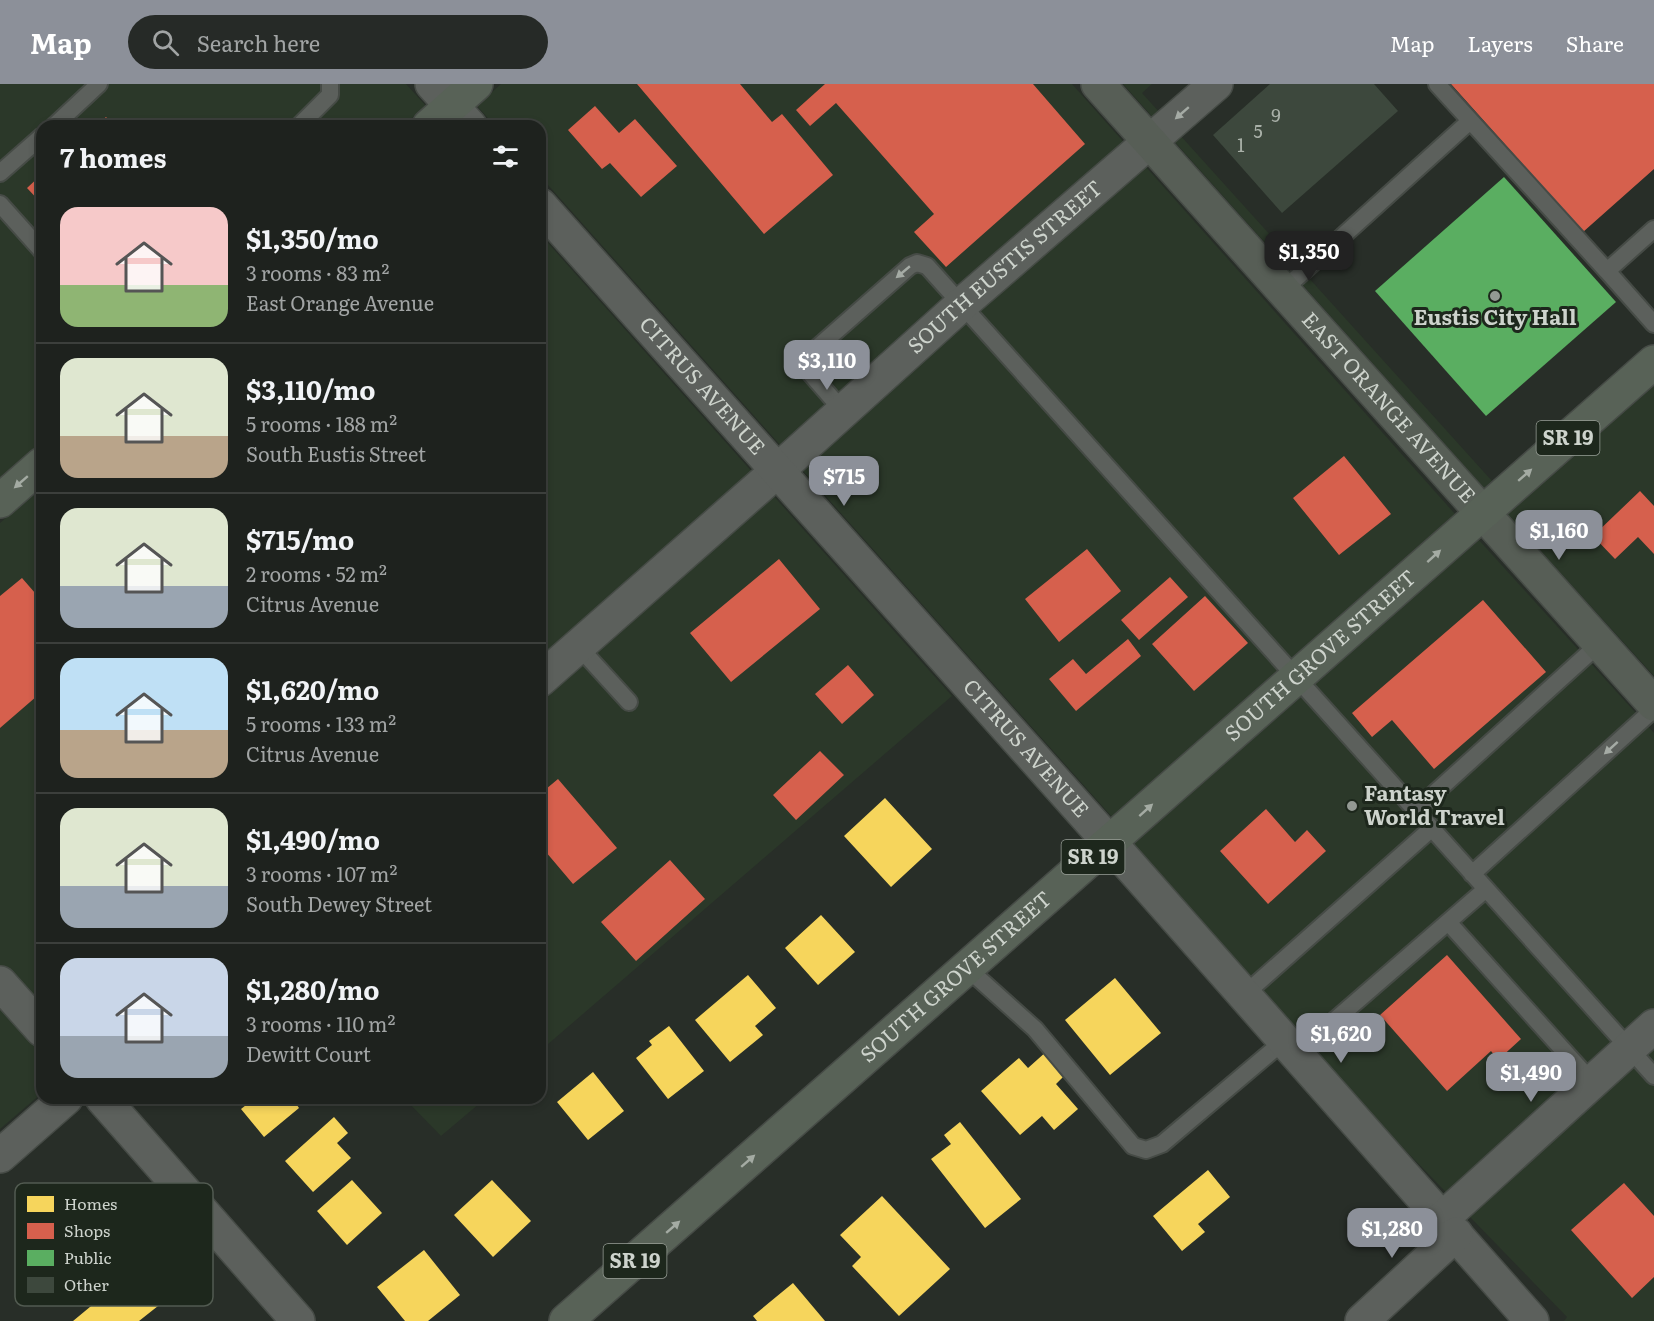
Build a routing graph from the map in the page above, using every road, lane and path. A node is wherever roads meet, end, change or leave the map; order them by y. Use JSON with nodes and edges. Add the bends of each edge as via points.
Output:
{"nodes":[{"id":1,"x":99,"y":84,"type":"edge"},
{"id":2,"x":330,"y":84,"type":"edge"},
{"id":3,"x":476,"y":84,"type":"edge"},
{"id":4,"x":1098,"y":84,"type":"edge"},
{"id":5,"x":1216,"y":84,"type":"edge"},
{"id":6,"x":1437,"y":84,"type":"edge"},
{"id":7,"x":445,"y":110,"type":"edge"},
{"id":8,"x":60,"y":120,"type":"edge"},
{"id":9,"x":305,"y":120,"type":"edge"},
{"id":10,"x":1470,"y":121,"type":"junction"},
{"id":11,"x":36,"y":141,"type":"edge"},
{"id":12,"x":1149,"y":142,"type":"junction"},
{"id":13,"x":0,"y":173,"type":"edge"},
{"id":14,"x":0,"y":204,"type":"edge"},
{"id":15,"x":546,"y":212,"type":"edge"},
{"id":16,"x":1654,"y":229,"type":"edge"},
{"id":17,"x":36,"y":244,"type":"edge"},
{"id":18,"x":1607,"y":271,"type":"junction"},
{"id":19,"x":1282,"y":291,"type":"junction"},
{"id":20,"x":961,"y":305,"type":"junction"},
{"id":21,"x":1654,"y":324,"type":"edge"},
{"id":22,"x":1654,"y":362,"type":"edge"},
{"id":23,"x":843,"y":411,"type":"junction"},
{"id":24,"x":36,"y":469,"type":"edge"},
{"id":25,"x":777,"y":471,"type":"junction"},
{"id":26,"x":0,"y":501,"type":"edge"},
{"id":27,"x":1481,"y":513,"type":"junction"},
{"id":28,"x":1599,"y":644,"type":"junction"},
{"id":29,"x":579,"y":646,"type":"junction"},
{"id":30,"x":546,"y":675,"type":"edge"},
{"id":31,"x":1296,"y":678,"type":"junction"},
{"id":32,"x":629,"y":702,"type":"dead end"},
{"id":33,"x":1654,"y":704,"type":"edge"},
{"id":34,"x":1654,"y":709,"type":"edge"},
{"id":35,"x":1414,"y":811,"type":"junction"},
{"id":36,"x":1431,"y":829,"type":"junction"},
{"id":37,"x":1110,"y":843,"type":"junction"},
{"id":38,"x":1472,"y":874,"type":"junction"},
{"id":39,"x":1486,"y":889,"type":"junction"},
{"id":40,"x":1448,"y":922,"type":"junction"},
{"id":41,"x":967,"y":968,"type":"junction"},
{"id":42,"x":0,"y":983,"type":"edge"},
{"id":43,"x":1245,"y":994,"type":"junction"},
{"id":44,"x":36,"y":1023,"type":"edge"},
{"id":45,"x":1654,"y":1026,"type":"edge"},
{"id":46,"x":1291,"y":1046,"type":"junction"},
{"id":47,"x":1629,"y":1049,"type":"junction"},
{"id":48,"x":1654,"y":1076,"type":"edge"},
{"id":49,"x":1592,"y":1082,"type":"junction"},
{"id":50,"x":59,"y":1104,"type":"edge"},
{"id":51,"x":107,"y":1104,"type":"edge"},
{"id":52,"x":0,"y":1155,"type":"edge"},
{"id":53,"x":177,"y":1183,"type":"edge"},
{"id":54,"x":213,"y":1224,"type":"edge"},
{"id":55,"x":1450,"y":1226,"type":"junction"},
{"id":56,"x":298,"y":1321,"type":"edge"},
{"id":57,"x":566,"y":1321,"type":"edge"},
{"id":58,"x":1362,"y":1321,"type":"edge"},
{"id":59,"x":1532,"y":1321,"type":"edge"}],
"edges":[{"from":1,"to":8,"type":"lane"},
{"from":2,"to":9,"type":"lane","via":[[330,95]]},
{"from":3,"to":7,"type":"main road"},
{"from":4,"to":12,"type":"main road","name":"EAST ORANGE AVENUE"},
{"from":5,"to":12,"type":"street","name":"SOUTH EUSTIS STREET","one_way":true},
{"from":6,"to":10,"type":"lane"},
{"from":10,"to":18,"type":"lane"},
{"from":10,"to":19,"type":"lane"},
{"from":11,"to":13,"type":"lane"},
{"from":12,"to":19,"type":"main road","name":"EAST ORANGE AVENUE"},
{"from":12,"to":20,"type":"street","name":"SOUTH EUSTIS STREET"},
{"from":14,"to":17,"type":"lane"},
{"from":15,"to":25,"type":"street","name":"CITRUS AVENUE"},
{"from":16,"to":18,"type":"lane"},
{"from":18,"to":21,"type":"lane"},
{"from":19,"to":27,"type":"main road","name":"EAST ORANGE AVENUE"},
{"from":20,"to":23,"type":"street","name":"SOUTH EUSTIS STREET"},
{"from":20,"to":23,"type":"lane","one_way":true,"via":[[927,266],[916,263],[818,347],[809,365],[810,373]]},
{"from":20,"to":31,"type":"lane"},
{"from":27,"to":22,"type":"main road","number":"SR 19","one_way":true},
{"from":23,"to":25,"type":"street","name":"SOUTH EUSTIS STREET"},
{"from":24,"to":26,"type":"main road","one_way":true},
{"from":25,"to":29,"type":"street","name":"SOUTH EUSTIS STREET"},
{"from":25,"to":37,"type":"street","name":"CITRUS AVENUE"},
{"from":27,"to":28,"type":"main road","name":"EAST ORANGE AVENUE"},
{"from":31,"to":27,"type":"main road","name":"SOUTH GROVE STREET","number":"SR 19","one_way":true},
{"from":28,"to":33,"type":"main road","name":"EAST ORANGE AVENUE"},
{"from":28,"to":35,"type":"lane"},
{"from":29,"to":30,"type":"street","name":"SOUTH EUSTIS STREET"},
{"from":29,"to":32,"type":"lane"},
{"from":31,"to":35,"type":"lane"},
{"from":37,"to":31,"type":"main road","name":"SOUTH GROVE STREET","number":"SR 19","one_way":true},
{"from":34,"to":38,"type":"lane","one_way":true},
{"from":35,"to":36,"type":"lane"},
{"from":36,"to":38,"type":"lane"},
{"from":36,"to":43,"type":"lane"},
{"from":37,"to":41,"type":"main road","name":"SOUTH GROVE STREET","number":"SR 19"},
{"from":37,"to":43,"type":"street","name":"CITRUS AVENUE"},
{"from":38,"to":39,"type":"lane"},
{"from":39,"to":40,"type":"lane"},
{"from":39,"to":47,"type":"lane"},
{"from":40,"to":46,"type":"lane"},
{"from":40,"to":49,"type":"lane"},
{"from":41,"to":46,"type":"lane","via":[[1035,1029],[1133,1146],[1146,1150],[1162,1144]]},
{"from":57,"to":41,"type":"main road","name":"SOUTH GROVE STREET","number":"SR 19","one_way":true},
{"from":42,"to":44,"type":"street"},
{"from":43,"to":46,"type":"street","name":"CITRUS AVENUE"},
{"from":45,"to":47,"type":"street"},
{"from":46,"to":55,"type":"street","name":"CITRUS AVENUE"},
{"from":47,"to":48,"type":"lane"},
{"from":47,"to":49,"type":"street"},
{"from":49,"to":55,"type":"street"},
{"from":50,"to":52,"type":"street"},
{"from":51,"to":53,"type":"street"},
{"from":54,"to":56,"type":"street"},
{"from":55,"to":58,"type":"street"},
{"from":55,"to":59,"type":"street","name":"CITRUS AVENUE"}]}
